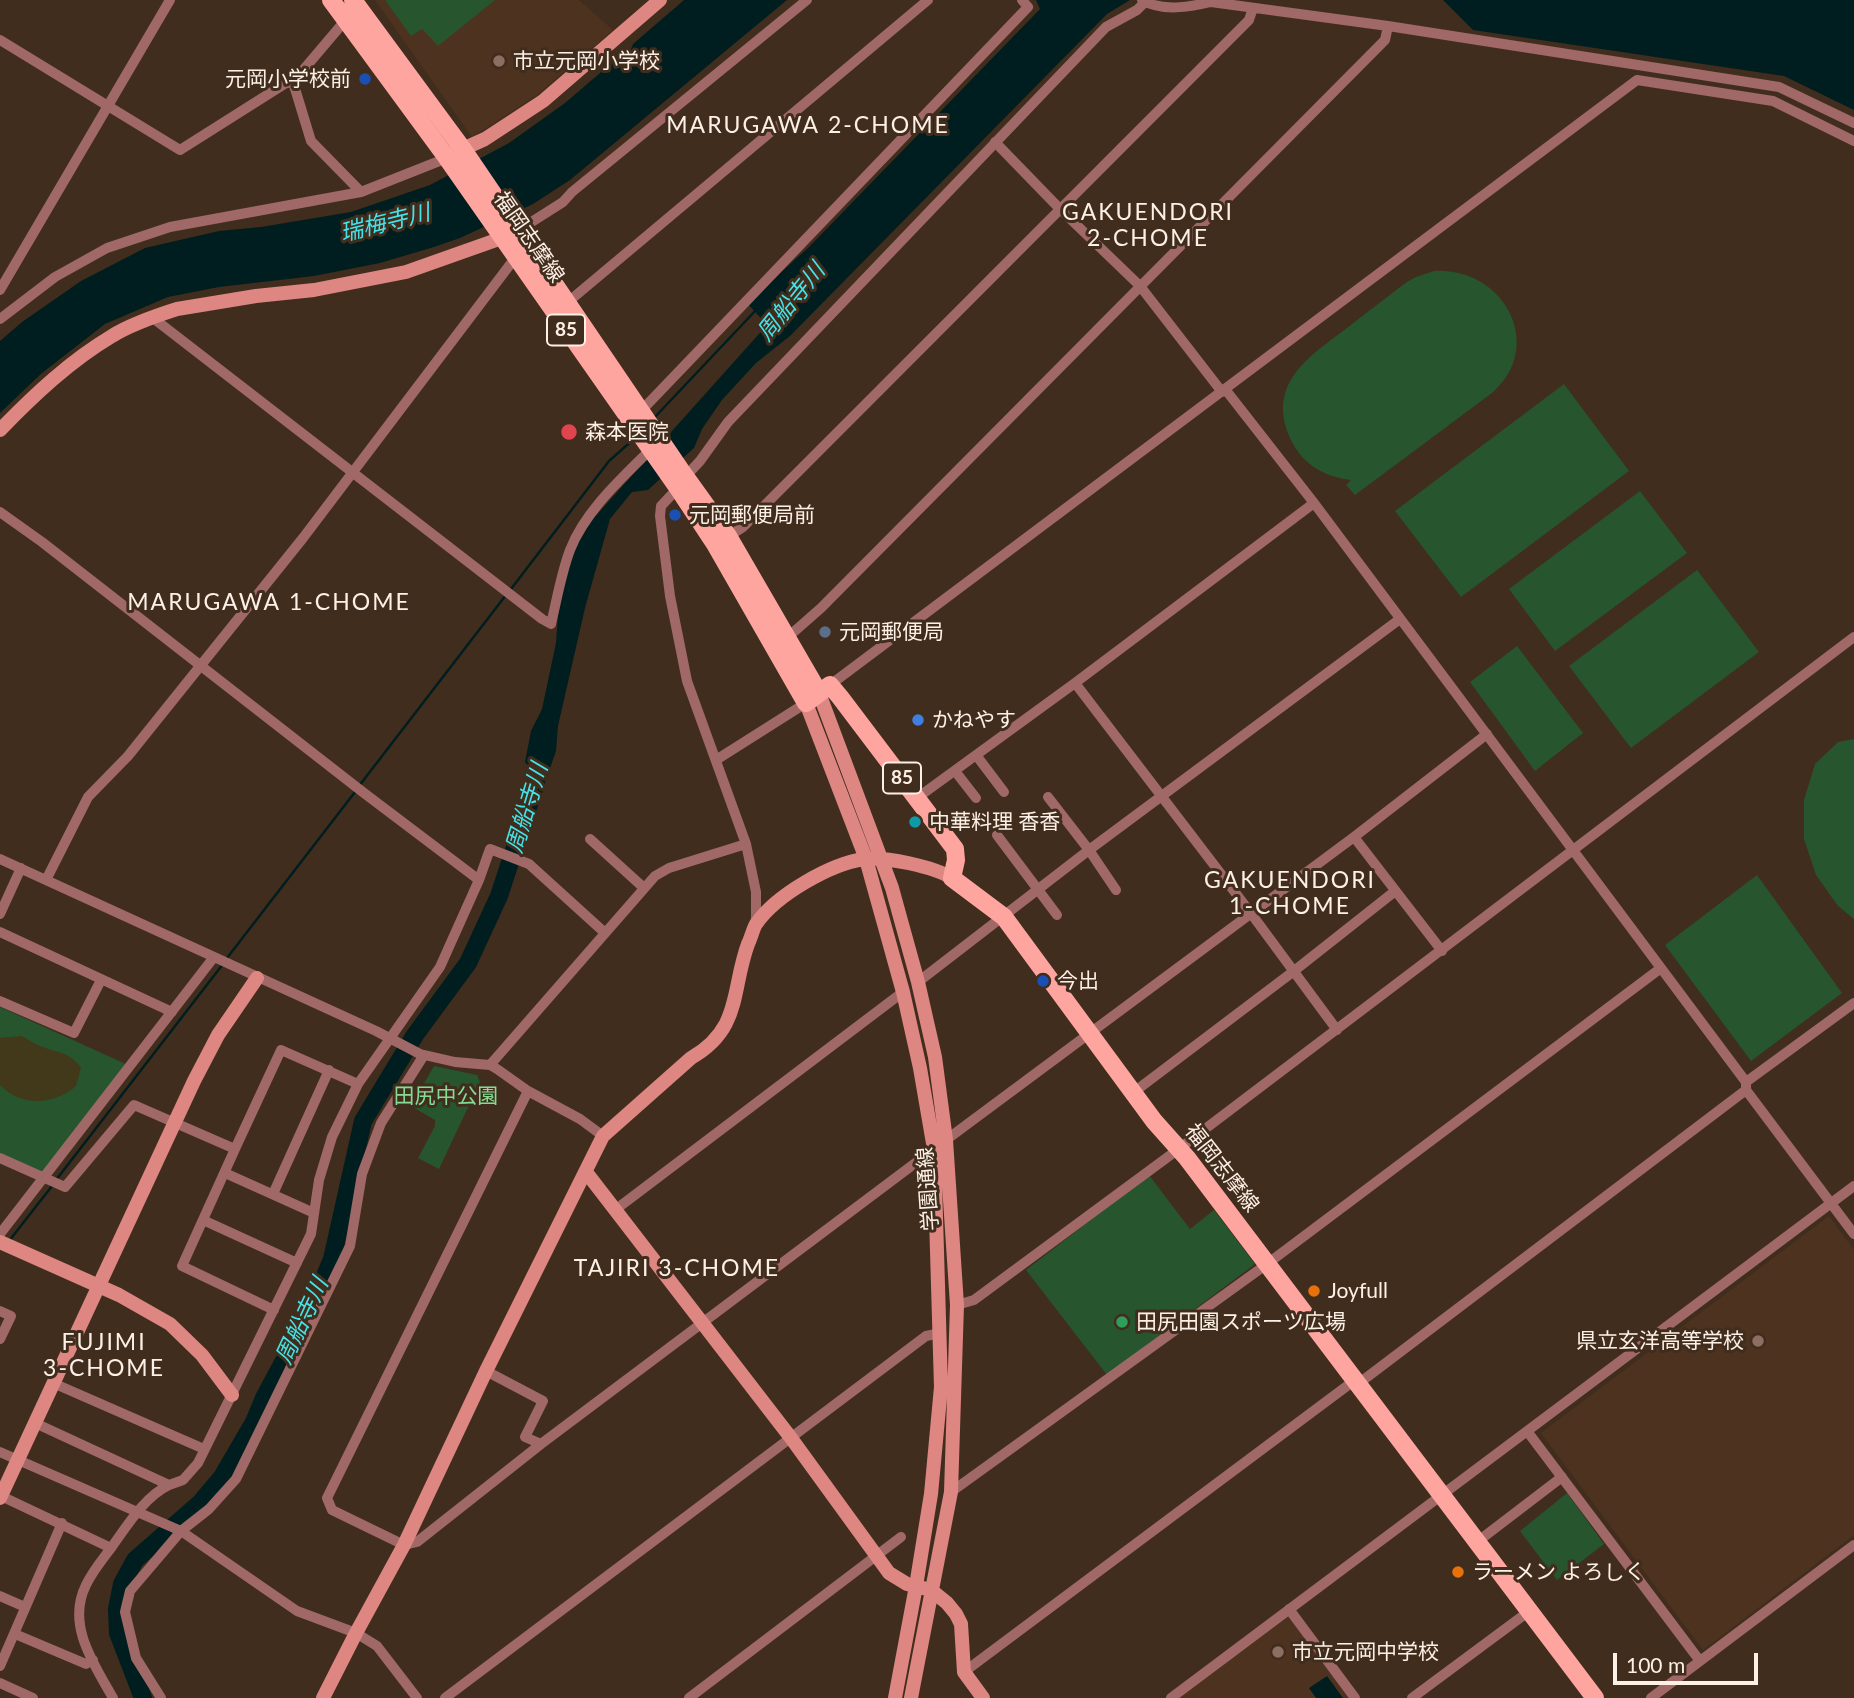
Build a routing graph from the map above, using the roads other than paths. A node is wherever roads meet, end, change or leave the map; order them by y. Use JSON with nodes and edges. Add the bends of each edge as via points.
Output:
{"nodes":[{"id":1,"x":170,"y":0,"type":"edge"},
{"id":2,"x":331,"y":0,"type":"edge"},
{"id":3,"x":660,"y":0,"type":"edge"},
{"id":4,"x":807,"y":0,"type":"edge"},
{"id":5,"x":928,"y":0,"type":"edge"},
{"id":6,"x":1022,"y":0,"type":"edge"},
{"id":7,"x":1144,"y":1,"type":"edge"},
{"id":8,"x":358,"y":2,"type":"edge"},
{"id":9,"x":1253,"y":8,"type":"junction"},
{"id":10,"x":345,"y":21,"type":"junction"},
{"id":11,"x":1388,"y":26,"type":"junction"},
{"id":12,"x":0,"y":40,"type":"edge"},
{"id":13,"x":293,"y":82,"type":"junction"},
{"id":14,"x":108,"y":108,"type":"junction"},
{"id":15,"x":1854,"y":123,"type":"edge"},
{"id":16,"x":1854,"y":141,"type":"edge"},
{"id":17,"x":995,"y":142,"type":"junction"},
{"id":18,"x":462,"y":148,"type":"junction"},
{"id":19,"x":447,"y":158,"type":"junction"},
{"id":20,"x":361,"y":192,"type":"junction"},
{"id":21,"x":1059,"y":208,"type":"junction"},
{"id":22,"x":519,"y":230,"type":"junction"},
{"id":23,"x":502,"y":238,"type":"junction"},
{"id":24,"x":515,"y":258,"type":"junction"},
{"id":25,"x":1140,"y":286,"type":"junction"},
{"id":26,"x":0,"y":290,"type":"edge"},
{"id":27,"x":568,"y":302,"type":"junction"},
{"id":28,"x":549,"y":306,"type":"junction"},
{"id":29,"x":153,"y":318,"type":"junction"},
{"id":30,"x":0,"y":320,"type":"edge"},
{"id":31,"x":1223,"y":391,"type":"junction"},
{"id":32,"x":636,"y":416,"type":"junction"},
{"id":33,"x":0,"y":430,"type":"edge"},
{"id":34,"x":651,"y":449,"type":"junction"},
{"id":35,"x":352,"y":474,"type":"junction"},
{"id":36,"x":682,"y":479,"type":"junction"},
{"id":37,"x":1314,"y":503,"type":"junction"},
{"id":38,"x":0,"y":512,"type":"edge"},
{"id":39,"x":722,"y":540,"type":"junction"},
{"id":40,"x":1400,"y":619,"type":"junction"},
{"id":41,"x":788,"y":637,"type":"junction"},
{"id":42,"x":1854,"y":637,"type":"edge"},
{"id":43,"x":202,"y":665,"type":"junction"},
{"id":44,"x":1075,"y":683,"type":"junction"},
{"id":45,"x":818,"y":694,"type":"junction"},
{"id":46,"x":1487,"y":734,"type":"junction"},
{"id":47,"x":976,"y":755,"type":"junction"},
{"id":48,"x":716,"y":760,"type":"junction"},
{"id":49,"x":955,"y":771,"type":"junction"},
{"id":50,"x":1004,"y":792,"type":"dead end"},
{"id":51,"x":1048,"y":797,"type":"dead end"},
{"id":52,"x":1163,"y":797,"type":"junction"},
{"id":53,"x":917,"y":798,"type":"junction"},
{"id":54,"x":976,"y":798,"type":"dead end"},
{"id":55,"x":997,"y":835,"type":"dead end"},
{"id":56,"x":1354,"y":837,"type":"junction"},
{"id":57,"x":590,"y":839,"type":"dead end"},
{"id":58,"x":746,"y":844,"type":"junction"},
{"id":59,"x":1089,"y":850,"type":"junction"},
{"id":60,"x":1573,"y":850,"type":"junction"},
{"id":61,"x":0,"y":859,"type":"edge"},
{"id":62,"x":866,"y":859,"type":"junction"},
{"id":63,"x":881,"y":859,"type":"junction"},
{"id":64,"x":21,"y":868,"type":"junction"},
{"id":65,"x":952,"y":878,"type":"junction"},
{"id":66,"x":46,"y":880,"type":"junction"},
{"id":67,"x":480,"y":880,"type":"junction"},
{"id":68,"x":644,"y":888,"type":"junction"},
{"id":69,"x":1037,"y":890,"type":"junction"},
{"id":70,"x":1116,"y":890,"type":"dead end"},
{"id":71,"x":1394,"y":892,"type":"junction"},
{"id":72,"x":1251,"y":912,"type":"junction"},
{"id":73,"x":0,"y":914,"type":"edge"},
{"id":74,"x":1057,"y":915,"type":"dead end"},
{"id":75,"x":1004,"y":917,"type":"junction"},
{"id":76,"x":756,"y":925,"type":"junction"},
{"id":77,"x":0,"y":932,"type":"edge"},
{"id":78,"x":604,"y":932,"type":"junction"},
{"id":79,"x":1442,"y":951,"type":"junction"},
{"id":80,"x":214,"y":957,"type":"junction"},
{"id":81,"x":1661,"y":968,"type":"junction"},
{"id":82,"x":1294,"y":971,"type":"junction"},
{"id":83,"x":257,"y":978,"type":"junction"},
{"id":84,"x":101,"y":980,"type":"junction"},
{"id":85,"x":918,"y":982,"type":"junction"},
{"id":86,"x":903,"y":992,"type":"junction"},
{"id":87,"x":0,"y":1001,"type":"edge"},
{"id":88,"x":1854,"y":1003,"type":"edge"},
{"id":89,"x":172,"y":1012,"type":"junction"},
{"id":90,"x":1337,"y":1030,"type":"junction"},
{"id":91,"x":1091,"y":1033,"type":"junction"},
{"id":92,"x":391,"y":1039,"type":"junction"},
{"id":93,"x":422,"y":1054,"type":"junction"},
{"id":94,"x":490,"y":1065,"type":"junction"},
{"id":95,"x":329,"y":1070,"type":"junction"},
{"id":96,"x":358,"y":1084,"type":"junction"},
{"id":97,"x":1746,"y":1086,"type":"junction"},
{"id":98,"x":528,"y":1091,"type":"junction"},
{"id":99,"x":1134,"y":1091,"type":"junction"},
{"id":100,"x":174,"y":1123,"type":"junction"},
{"id":101,"x":603,"y":1136,"type":"junction"},
{"id":102,"x":946,"y":1140,"type":"junction"},
{"id":103,"x":1180,"y":1148,"type":"junction"},
{"id":104,"x":235,"y":1149,"type":"junction"},
{"id":105,"x":934,"y":1149,"type":"junction"},
{"id":106,"x":0,"y":1158,"type":"edge"},
{"id":107,"x":586,"y":1172,"type":"junction"},
{"id":108,"x":225,"y":1173,"type":"junction"},
{"id":109,"x":43,"y":1178,"type":"junction"},
{"id":110,"x":1854,"y":1186,"type":"edge"},
{"id":111,"x":274,"y":1194,"type":"junction"},
{"id":112,"x":1831,"y":1203,"type":"junction"},
{"id":113,"x":615,"y":1210,"type":"junction"},
{"id":114,"x":314,"y":1213,"type":"junction"},
{"id":115,"x":203,"y":1220,"type":"junction"},
{"id":116,"x":0,"y":1234,"type":"edge"},
{"id":117,"x":1854,"y":1234,"type":"edge"},
{"id":118,"x":0,"y":1242,"type":"edge"},
{"id":119,"x":297,"y":1263,"type":"junction"},
{"id":120,"x":1268,"y":1264,"type":"junction"},
{"id":121,"x":98,"y":1286,"type":"junction"},
{"id":122,"x":957,"y":1305,"type":"junction"},
{"id":123,"x":274,"y":1310,"type":"junction"},
{"id":124,"x":0,"y":1311,"type":"edge"},
{"id":125,"x":703,"y":1322,"type":"junction"},
{"id":126,"x":941,"y":1333,"type":"junction"},
{"id":127,"x":0,"y":1339,"type":"edge"},
{"id":128,"x":486,"y":1370,"type":"junction"},
{"id":129,"x":1357,"y":1382,"type":"junction"},
{"id":130,"x":53,"y":1383,"type":"junction"},
{"id":131,"x":232,"y":1395,"type":"junction"},
{"id":132,"x":35,"y":1423,"type":"junction"},
{"id":133,"x":1527,"y":1431,"type":"junction"},
{"id":134,"x":791,"y":1438,"type":"junction"},
{"id":135,"x":541,"y":1444,"type":"junction"},
{"id":136,"x":204,"y":1449,"type":"junction"},
{"id":137,"x":0,"y":1452,"type":"edge"},
{"id":138,"x":18,"y":1460,"type":"junction"},
{"id":139,"x":1562,"y":1477,"type":"junction"},
{"id":140,"x":169,"y":1485,"type":"junction"},
{"id":141,"x":951,"y":1492,"type":"junction"},
{"id":142,"x":1441,"y":1495,"type":"junction"},
{"id":143,"x":0,"y":1497,"type":"edge"},
{"id":144,"x":139,"y":1512,"type":"junction"},
{"id":145,"x":62,"y":1523,"type":"junction"},
{"id":146,"x":181,"y":1531,"type":"junction"},
{"id":147,"x":901,"y":1537,"type":"dead end"},
{"id":148,"x":1477,"y":1542,"type":"junction"},
{"id":149,"x":404,"y":1545,"type":"junction"},
{"id":150,"x":1854,"y":1545,"type":"edge"},
{"id":151,"x":111,"y":1548,"type":"junction"},
{"id":152,"x":876,"y":1556,"type":"junction"},
{"id":153,"x":916,"y":1586,"type":"junction"},
{"id":154,"x":932,"y":1590,"type":"junction"},
{"id":155,"x":0,"y":1596,"type":"edge"},
{"id":156,"x":25,"y":1607,"type":"junction"},
{"id":157,"x":1289,"y":1609,"type":"junction"},
{"id":158,"x":1528,"y":1612,"type":"junction"},
{"id":159,"x":356,"y":1633,"type":"junction"},
{"id":160,"x":15,"y":1634,"type":"junction"},
{"id":161,"x":93,"y":1660,"type":"junction"},
{"id":162,"x":1700,"y":1661,"type":"junction"},
{"id":163,"x":0,"y":1666,"type":"edge"},
{"id":164,"x":964,"y":1672,"type":"junction"},
{"id":165,"x":0,"y":1683,"type":"edge"},
{"id":166,"x":33,"y":1698,"type":"edge"},
{"id":167,"x":113,"y":1698,"type":"edge"},
{"id":168,"x":161,"y":1698,"type":"edge"},
{"id":169,"x":323,"y":1698,"type":"edge"},
{"id":170,"x":417,"y":1698,"type":"edge"},
{"id":171,"x":445,"y":1698,"type":"edge"},
{"id":172,"x":689,"y":1698,"type":"edge"},
{"id":173,"x":895,"y":1698,"type":"edge"},
{"id":174,"x":911,"y":1698,"type":"edge"},
{"id":175,"x":983,"y":1698,"type":"edge"},
{"id":176,"x":1171,"y":1698,"type":"edge"},
{"id":177,"x":1354,"y":1698,"type":"edge"},
{"id":178,"x":1412,"y":1698,"type":"edge"},
{"id":179,"x":1595,"y":1698,"type":"edge"},
{"id":180,"x":1651,"y":1698,"type":"edge"}],
"edges":[{"from":1,"to":14,"type":"street"},
{"from":2,"to":10,"type":"main road","name":"福岡志摩線","number":"85"},
{"from":3,"to":18,"type":"street","via":[[542,101],[485,139]]},
{"from":4,"to":22,"type":"street","via":[[564,202]]},
{"from":5,"to":27,"type":"street"},
{"from":6,"to":32,"type":"street","via":[[1028,7]]},
{"from":7,"to":9,"type":"street","via":[[1165,7],[1211,2]]},
{"from":7,"to":17,"type":"street","via":[[1138,10],[1106,27]]},
{"from":8,"to":10,"type":"street"},
{"from":8,"to":18,"type":"main road","name":"福岡志摩線","number":"85"},
{"from":9,"to":11,"type":"street"},
{"from":9,"to":21,"type":"street","via":[[1249,20]]},
{"from":10,"to":13,"type":"street"},
{"from":10,"to":19,"type":"main road","name":"福岡志摩線","number":"85"},
{"from":11,"to":15,"type":"street","via":[[1779,87]]},
{"from":11,"to":25,"type":"street","via":[[1385,40]]},
{"from":12,"to":14,"type":"street"},
{"from":13,"to":14,"type":"street","via":[[180,150]]},
{"from":13,"to":20,"type":"street","via":[[311,141]]},
{"from":14,"to":26,"type":"street"},
{"from":16,"to":31,"type":"street","via":[[1773,101],[1637,80]]},
{"from":17,"to":21,"type":"street"},
{"from":17,"to":36,"type":"street","via":[[728,422]]},
{"from":18,"to":19,"type":"street"},
{"from":18,"to":22,"type":"main road","name":"福岡志摩線","number":"85"},
{"from":19,"to":20,"type":"street"},
{"from":19,"to":23,"type":"main road","name":"福岡志摩線","number":"85"},
{"from":20,"to":30,"type":"street","via":[[170,227],[107,248],[55,277]]},
{"from":21,"to":25,"type":"street"},
{"from":21,"to":39,"type":"street","via":[[743,527]]},
{"from":22,"to":27,"type":"main road","name":"福岡志摩線","number":"85"},
{"from":23,"to":24,"type":"main road","name":"福岡志摩線","number":"85"},
{"from":23,"to":29,"type":"street","via":[[406,272],[177,309]]},
{"from":24,"to":28,"type":"main road","name":"福岡志摩線","number":"85"},
{"from":24,"to":35,"type":"street"},
{"from":25,"to":31,"type":"street"},
{"from":25,"to":41,"type":"street"},
{"from":27,"to":28,"type":"street"},
{"from":27,"to":32,"type":"main road","name":"福岡志摩線","number":"85"},
{"from":28,"to":32,"type":"main road","name":"福岡志摩線","number":"85"},
{"from":29,"to":33,"type":"street","via":[[83,355]]},
{"from":29,"to":35,"type":"street"},
{"from":31,"to":37,"type":"street"},
{"from":31,"to":45,"type":"street"},
{"from":32,"to":34,"type":"main road","name":"福岡志摩線","number":"85"},
{"from":32,"to":36,"type":"main road","number":"85"},
{"from":34,"to":35,"type":"street","via":[[604,499],[570,548],[551,624]]},
{"from":34,"to":36,"type":"main road","name":"福岡志摩線","number":"85"},
{"from":35,"to":43,"type":"street"},
{"from":36,"to":39,"type":"main road","name":"福岡志摩線","number":"85"},
{"from":36,"to":48,"type":"street","via":[[661,506],[660,516],[687,681]]},
{"from":37,"to":40,"type":"street"},
{"from":37,"to":44,"type":"street"},
{"from":38,"to":43,"type":"street"},
{"from":39,"to":41,"type":"main road","name":"福岡志摩線","number":"85"},
{"from":39,"to":45,"type":"main road","name":"福岡志摩線","number":"85"},
{"from":40,"to":46,"type":"street"},
{"from":40,"to":52,"type":"street"},
{"from":41,"to":45,"type":"main road","name":"福岡志摩線","number":"85"},
{"from":42,"to":60,"type":"street"},
{"from":43,"to":66,"type":"street","via":[[88,797]]},
{"from":43,"to":67,"type":"street"},
{"from":44,"to":47,"type":"street"},
{"from":44,"to":52,"type":"street"},
{"from":45,"to":48,"type":"street"},
{"from":45,"to":53,"type":"main road","name":"福岡志摩線","number":"85"},
{"from":45,"to":62,"type":"street","name":"学園通線"},
{"from":45,"to":63,"type":"street","name":"学園通線"},
{"from":46,"to":56,"type":"street"},
{"from":46,"to":60,"type":"street"},
{"from":47,"to":49,"type":"street"},
{"from":47,"to":50,"type":"street"},
{"from":48,"to":58,"type":"street"},
{"from":49,"to":53,"type":"street"},
{"from":49,"to":54,"type":"street"},
{"from":51,"to":59,"type":"street"},
{"from":52,"to":59,"type":"street"},
{"from":52,"to":72,"type":"street"},
{"from":53,"to":65,"type":"main road","name":"福岡志摩線","number":"85","via":[[955,849]]},
{"from":55,"to":69,"type":"street"},
{"from":56,"to":71,"type":"street"},
{"from":56,"to":72,"type":"street"},
{"from":57,"to":68,"type":"street"},
{"from":58,"to":68,"type":"street","via":[[669,868]]},
{"from":58,"to":76,"type":"street","via":[[756,892]]},
{"from":59,"to":69,"type":"street"},
{"from":59,"to":70,"type":"street"},
{"from":60,"to":79,"type":"street"},
{"from":60,"to":81,"type":"street"},
{"from":61,"to":64,"type":"street"},
{"from":62,"to":63,"type":"street"},
{"from":62,"to":76,"type":"street","via":[[823,873],[776,904]]},
{"from":62,"to":86,"type":"street","name":"学園通線"},
{"from":63,"to":65,"type":"street"},
{"from":63,"to":85,"type":"street","name":"学園通線"},
{"from":64,"to":66,"type":"street"},
{"from":64,"to":73,"type":"street"},
{"from":65,"to":75,"type":"main road","name":"福岡志摩線"},
{"from":66,"to":80,"type":"street"},
{"from":67,"to":78,"type":"street","via":[[490,849],[529,864]]},
{"from":67,"to":92,"type":"street","via":[[440,967]]},
{"from":68,"to":78,"type":"street"},
{"from":69,"to":74,"type":"street"},
{"from":69,"to":75,"type":"street"},
{"from":71,"to":79,"type":"street"},
{"from":71,"to":82,"type":"street"},
{"from":72,"to":82,"type":"street"},
{"from":72,"to":91,"type":"street"},
{"from":75,"to":85,"type":"street"},
{"from":75,"to":91,"type":"main road","name":"福岡志摩線"},
{"from":76,"to":101,"type":"street","via":[[735,1003],[714,1042]]},
{"from":77,"to":84,"type":"street"},
{"from":78,"to":94,"type":"street"},
{"from":79,"to":90,"type":"street"},
{"from":80,"to":83,"type":"street"},
{"from":80,"to":89,"type":"street"},
{"from":81,"to":97,"type":"street"},
{"from":81,"to":120,"type":"street"},
{"from":82,"to":90,"type":"street"},
{"from":82,"to":99,"type":"street"},
{"from":83,"to":92,"type":"street"},
{"from":83,"to":100,"type":"street","via":[[218,1035]]},
{"from":84,"to":87,"type":"street","via":[[74,1033]]},
{"from":84,"to":89,"type":"street"},
{"from":85,"to":102,"type":"street","name":"学園通線","via":[[935,1057]]},
{"from":86,"to":105,"type":"street","name":"学園通線"},
{"from":86,"to":113,"type":"street"},
{"from":88,"to":97,"type":"street"},
{"from":89,"to":109,"type":"street"},
{"from":90,"to":103,"type":"street"},
{"from":91,"to":99,"type":"main road","name":"福岡志摩線"},
{"from":91,"to":102,"type":"street"},
{"from":92,"to":93,"type":"street"},
{"from":92,"to":96,"type":"street"},
{"from":93,"to":94,"type":"street"},
{"from":93,"to":146,"type":"street","via":[[381,1123],[362,1174],[350,1246],[236,1479]]},
{"from":94,"to":98,"type":"street"},
{"from":95,"to":96,"type":"street"},
{"from":95,"to":104,"type":"street","via":[[281,1050]]},
{"from":95,"to":111,"type":"street"},
{"from":96,"to":114,"type":"street","via":[[324,1160]]},
{"from":97,"to":112,"type":"street"},
{"from":97,"to":129,"type":"street"},
{"from":98,"to":101,"type":"street"},
{"from":98,"to":149,"type":"street","via":[[327,1499],[331,1510]]},
{"from":99,"to":103,"type":"main road","name":"福岡志摩線"},
{"from":100,"to":104,"type":"street"},
{"from":100,"to":109,"type":"street","via":[[134,1105],[65,1187]]},
{"from":100,"to":121,"type":"street"},
{"from":101,"to":107,"type":"street"},
{"from":102,"to":122,"type":"street","name":"学園通線"},
{"from":103,"to":120,"type":"main road","name":"福岡志摩線"},
{"from":103,"to":122,"type":"street","via":[[974,1300]]},
{"from":104,"to":108,"type":"street"},
{"from":105,"to":125,"type":"street"},
{"from":105,"to":126,"type":"street","name":"学園通線"},
{"from":106,"to":109,"type":"street"},
{"from":107,"to":113,"type":"street"},
{"from":107,"to":128,"type":"street"},
{"from":108,"to":111,"type":"street"},
{"from":108,"to":115,"type":"street"},
{"from":109,"to":116,"type":"street"},
{"from":110,"to":112,"type":"street"},
{"from":111,"to":114,"type":"street"},
{"from":112,"to":117,"type":"street"},
{"from":112,"to":133,"type":"street"},
{"from":113,"to":125,"type":"street"},
{"from":114,"to":119,"type":"street","via":[[311,1234]]},
{"from":115,"to":119,"type":"street"},
{"from":115,"to":123,"type":"street","via":[[182,1266]]},
{"from":118,"to":121,"type":"street"},
{"from":119,"to":123,"type":"street"},
{"from":120,"to":129,"type":"main road","name":"福岡志摩線"},
{"from":120,"to":141,"type":"street"},
{"from":121,"to":130,"type":"street"},
{"from":121,"to":131,"type":"street","via":[[170,1324]]},
{"from":122,"to":141,"type":"street","name":"学園通線"},
{"from":123,"to":131,"type":"street"},
{"from":124,"to":127,"type":"street","via":[[11,1316]]},
{"from":125,"to":134,"type":"street"},
{"from":125,"to":135,"type":"street"},
{"from":126,"to":134,"type":"street","via":[[926,1336]]},
{"from":126,"to":153,"type":"street","name":"学園通線","via":[[937,1446]]},
{"from":128,"to":135,"type":"street","via":[[543,1401],[524,1437]]},
{"from":128,"to":149,"type":"street"},
{"from":129,"to":142,"type":"main road","name":"福岡志摩線"},
{"from":129,"to":164,"type":"street"},
{"from":130,"to":132,"type":"street"},
{"from":130,"to":136,"type":"street"},
{"from":131,"to":136,"type":"street"},
{"from":132,"to":138,"type":"street"},
{"from":132,"to":140,"type":"street"},
{"from":133,"to":139,"type":"street"},
{"from":133,"to":142,"type":"street"},
{"from":134,"to":152,"type":"street"},
{"from":134,"to":171,"type":"street"},
{"from":135,"to":149,"type":"street","via":[[417,1542]]},
{"from":136,"to":140,"type":"street","via":[[191,1472]]},
{"from":137,"to":138,"type":"street"},
{"from":138,"to":143,"type":"street"},
{"from":138,"to":144,"type":"street"},
{"from":139,"to":148,"type":"street"},
{"from":139,"to":162,"type":"street"},
{"from":140,"to":144,"type":"street"},
{"from":141,"to":154,"type":"street","name":"学園通線"},
{"from":142,"to":148,"type":"main road","name":"福岡志摩線"},
{"from":142,"to":157,"type":"street"},
{"from":143,"to":145,"type":"street"},
{"from":144,"to":146,"type":"street"},
{"from":144,"to":151,"type":"street"},
{"from":145,"to":151,"type":"street"},
{"from":145,"to":156,"type":"street"},
{"from":146,"to":159,"type":"street","via":[[297,1611]]},
{"from":146,"to":168,"type":"street","via":[[130,1591],[125,1612],[136,1658]]},
{"from":147,"to":152,"type":"street"},
{"from":148,"to":158,"type":"main road","name":"福岡志摩線"},
{"from":149,"to":159,"type":"street"},
{"from":150,"to":162,"type":"street"},
{"from":151,"to":161,"type":"street","via":[[90,1576],[78,1608],[82,1635]]},
{"from":152,"to":153,"type":"street","via":[[889,1573]]},
{"from":152,"to":172,"type":"street"},
{"from":153,"to":154,"type":"street"},
{"from":153,"to":173,"type":"street","name":"学園通線"},
{"from":154,"to":164,"type":"street","via":[[961,1624]]},
{"from":154,"to":174,"type":"street","name":"学園通線"},
{"from":155,"to":156,"type":"street"},
{"from":156,"to":160,"type":"street"},
{"from":157,"to":176,"type":"street"},
{"from":157,"to":177,"type":"street"},
{"from":158,"to":178,"type":"street"},
{"from":158,"to":179,"type":"main road","name":"福岡志摩線"},
{"from":159,"to":169,"type":"street"},
{"from":159,"to":170,"type":"street","via":[[377,1646]]},
{"from":160,"to":161,"type":"street","via":[[86,1664]]},
{"from":160,"to":163,"type":"street"},
{"from":161,"to":167,"type":"street"},
{"from":162,"to":180,"type":"street"},
{"from":164,"to":175,"type":"street"},
{"from":165,"to":166,"type":"street"}]}
